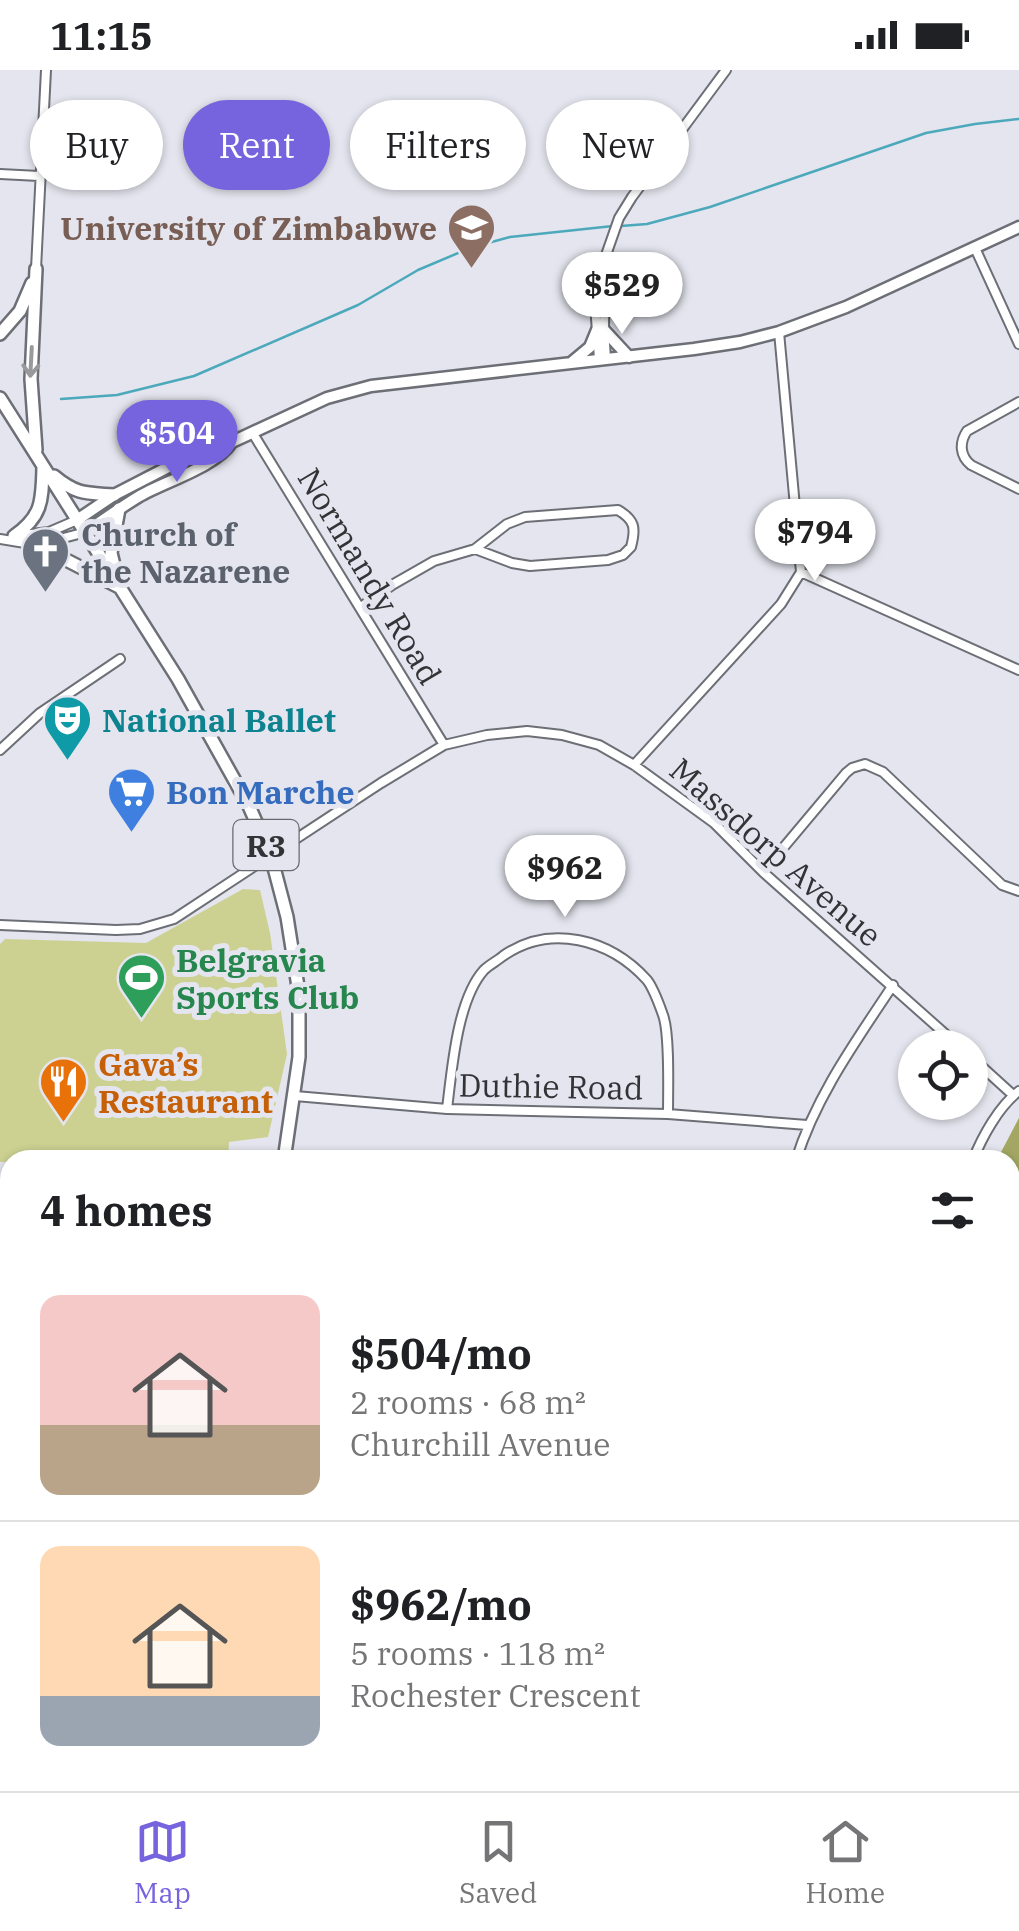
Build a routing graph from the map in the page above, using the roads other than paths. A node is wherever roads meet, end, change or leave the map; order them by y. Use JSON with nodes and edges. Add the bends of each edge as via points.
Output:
{"nodes":[{"id":1,"x":46,"y":70,"type":"edge"},
{"id":2,"x":726,"y":70,"type":"edge"},
{"id":3,"x":44,"y":100,"type":"edge"},
{"id":4,"x":0,"y":174,"type":"edge"},
{"id":5,"x":30,"y":176,"type":"edge"},
{"id":6,"x":39,"y":190,"type":"edge"},
{"id":7,"x":1019,"y":227,"type":"edge"},
{"id":8,"x":975,"y":248,"type":"junction"},
{"id":9,"x":36,"y":270,"type":"junction"},
{"id":10,"x":600,"y":330,"type":"junction"},
{"id":11,"x":779,"y":332,"type":"junction"},
{"id":12,"x":0,"y":334,"type":"edge"},
{"id":13,"x":1019,"y":344,"type":"edge"},
{"id":14,"x":628,"y":356,"type":"junction"},
{"id":15,"x":602,"y":358,"type":"junction"},
{"id":16,"x":571,"y":363,"type":"junction"},
{"id":17,"x":0,"y":398,"type":"edge"},
{"id":18,"x":1019,"y":402,"type":"edge"},
{"id":19,"x":252,"y":432,"type":"junction"},
{"id":20,"x":232,"y":442,"type":"junction"},
{"id":21,"x":36,"y":454,"type":"junction"},
{"id":22,"x":43,"y":467,"type":"junction"},
{"id":23,"x":1019,"y":489,"type":"edge"},
{"id":24,"x":114,"y":495,"type":"junction"},
{"id":25,"x":119,"y":509,"type":"junction"},
{"id":26,"x":77,"y":520,"type":"junction"},
{"id":27,"x":86,"y":532,"type":"junction"},
{"id":28,"x":14,"y":536,"type":"junction"},
{"id":29,"x":0,"y":538,"type":"edge"},
{"id":30,"x":37,"y":545,"type":"junction"},
{"id":31,"x":474,"y":549,"type":"junction"},
{"id":32,"x":801,"y":572,"type":"junction"},
{"id":33,"x":119,"y":587,"type":"junction"},
{"id":34,"x":361,"y":607,"type":"junction"},
{"id":35,"x":120,"y":659,"type":"dead end"},
{"id":36,"x":1019,"y":670,"type":"edge"},
{"id":37,"x":444,"y":746,"type":"junction"},
{"id":38,"x":0,"y":750,"type":"edge"},
{"id":39,"x":634,"y":766,"type":"junction"},
{"id":40,"x":271,"y":856,"type":"junction"},
{"id":41,"x":763,"y":872,"type":"junction"},
{"id":42,"x":1019,"y":892,"type":"edge"},
{"id":43,"x":0,"y":924,"type":"edge"},
{"id":44,"x":892,"y":986,"type":"junction"},
{"id":45,"x":941,"y":1030,"type":"edge"},
{"id":46,"x":988,"y":1070,"type":"edge"},
{"id":47,"x":1016,"y":1093,"type":"edge"},
{"id":48,"x":295,"y":1096,"type":"junction"},
{"id":49,"x":446,"y":1109,"type":"junction"},
{"id":50,"x":668,"y":1114,"type":"junction"},
{"id":51,"x":807,"y":1126,"type":"junction"},
{"id":52,"x":286,"y":1150,"type":"edge"},
{"id":53,"x":799,"y":1150,"type":"edge"},
{"id":54,"x":978,"y":1150,"type":"edge"}],
"edges":[{"from":1,"to":3,"type":"street"},
{"from":2,"to":10,"type":"street","via":[[618,218],[606,255]]},
{"from":4,"to":5,"type":"street"},
{"from":6,"to":9,"type":"street"},
{"from":7,"to":8,"type":"main road"},
{"from":8,"to":11,"type":"main road"},
{"from":8,"to":13,"type":"street"},
{"from":9,"to":12,"type":"highway","via":[[20,311]]},
{"from":9,"to":21,"type":"highway","one_way":true,"via":[[30,380]]},
{"from":10,"to":14,"type":"main road"},
{"from":10,"to":15,"type":"street"},
{"from":10,"to":16,"type":"main road"},
{"from":11,"to":14,"type":"main road"},
{"from":11,"to":32,"type":"street"},
{"from":14,"to":15,"type":"main road"},
{"from":15,"to":16,"type":"main road"},
{"from":16,"to":19,"type":"main road","via":[[371,386]]},
{"from":17,"to":21,"type":"highway","number":"R3"},
{"from":18,"to":23,"type":"street","via":[[967,431],[961,449],[971,466]]},
{"from":19,"to":20,"type":"main road"},
{"from":19,"to":34,"type":"street","name":"Normandy Road"},
{"from":20,"to":24,"type":"main road","via":[[207,447]]},
{"from":20,"to":25,"type":"main road"},
{"from":21,"to":22,"type":"highway","number":"R3"},
{"from":22,"to":24,"type":"highway","via":[[80,492]]},
{"from":22,"to":26,"type":"highway","number":"R3"},
{"from":22,"to":28,"type":"highway","via":[[40,508]]},
{"from":24,"to":26,"type":"main road"},
{"from":25,"to":27,"type":"main road"},
{"from":25,"to":33,"type":"highway","via":[[111,553]]},
{"from":26,"to":27,"type":"highway","number":"R3"},
{"from":26,"to":28,"type":"street"},
{"from":27,"to":30,"type":"street"},
{"from":27,"to":33,"type":"highway","number":"R3"},
{"from":28,"to":29,"type":"street"},
{"from":29,"to":30,"type":"street"},
{"from":30,"to":33,"type":"highway"},
{"from":31,"to":31,"type":"street","via":[[525,516],[618,510],[633,526],[631,547],[608,560],[530,566]]},
{"from":31,"to":34,"type":"street","via":[[434,562]]},
{"from":32,"to":36,"type":"street"},
{"from":32,"to":39,"type":"street","via":[[781,604]]},
{"from":33,"to":40,"type":"highway","number":"R3","via":[[234,777]]},
{"from":34,"to":37,"type":"street","name":"Normandy Road"},
{"from":35,"to":38,"type":"street"},
{"from":37,"to":39,"type":"street","name":"Massdorp Avenue","via":[[487,735],[545,733],[599,745]]},
{"from":37,"to":40,"type":"street","name":"Massdorp Avenue"},
{"from":39,"to":41,"type":"street","name":"Massdorp Avenue","via":[[714,823]]},
{"from":40,"to":43,"type":"street","name":"Massdorp Avenue","via":[[174,919],[150,926]]},
{"from":40,"to":48,"type":"highway","number":"R3","via":[[299,993]]},
{"from":41,"to":42,"type":"street","via":[[846,773],[865,764],[883,772],[1002,884]]},
{"from":41,"to":44,"type":"street","name":"Massdorp Avenue"},
{"from":44,"to":45,"type":"street","name":"Massdorp Avenue"},
{"from":44,"to":51,"type":"street"},
{"from":46,"to":47,"type":"street"},
{"from":47,"to":54,"type":"street"},
{"from":48,"to":49,"type":"street","name":"Duthie Road"},
{"from":48,"to":52,"type":"highway","number":"R3"},
{"from":49,"to":50,"type":"street","name":"Duthie Road"},
{"from":49,"to":50,"type":"street","via":[[456,1038],[484,970],[520,944],[552,938],[586,940],[622,957],[650,983],[666,1020]]},
{"from":50,"to":51,"type":"street","name":"Duthie Road"},
{"from":51,"to":53,"type":"street"}]}
